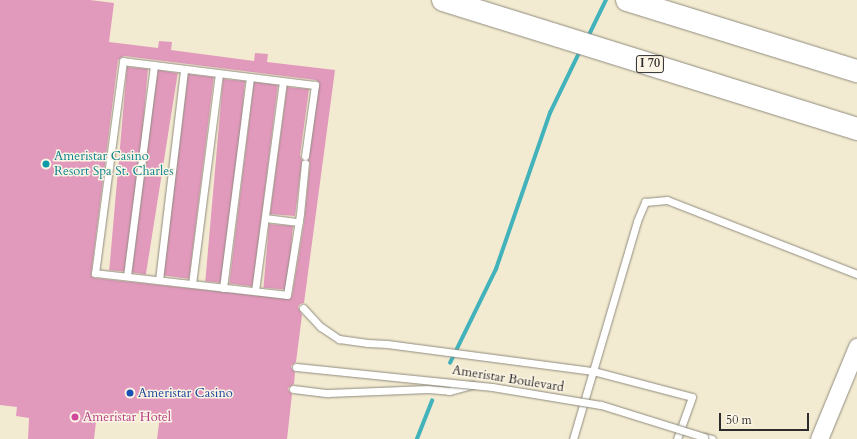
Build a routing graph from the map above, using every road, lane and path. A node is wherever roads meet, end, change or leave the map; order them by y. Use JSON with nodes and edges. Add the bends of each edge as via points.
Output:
{"nodes":[{"id":1,"x":442,"y":0,"type":"edge"},
{"id":2,"x":627,"y":0,"type":"edge"},
{"id":3,"x":154,"y":65,"type":"junction"},
{"id":4,"x":184,"y":69,"type":"junction"},
{"id":5,"x":857,"y":72,"type":"edge"},
{"id":6,"x":219,"y":74,"type":"junction"},
{"id":7,"x":250,"y":78,"type":"junction"},
{"id":8,"x":283,"y":82,"type":"junction"},
{"id":9,"x":857,"y":129,"type":"edge"},
{"id":10,"x":265,"y":218,"type":"junction"},
{"id":11,"x":299,"y":222,"type":"junction"},
{"id":12,"x":857,"y":274,"type":"edge"},
{"id":13,"x":127,"y":276,"type":"junction"},
{"id":14,"x":159,"y":280,"type":"junction"},
{"id":15,"x":192,"y":284,"type":"junction"},
{"id":16,"x":223,"y":288,"type":"junction"},
{"id":17,"x":255,"y":291,"type":"junction"},
{"id":18,"x":303,"y":308,"type":"dead end"},
{"id":19,"x":857,"y":347,"type":"edge"},
{"id":20,"x":296,"y":367,"type":"dead end"},
{"id":21,"x":593,"y":371,"type":"junction"},
{"id":22,"x":473,"y":385,"type":"junction"},
{"id":23,"x":293,"y":389,"type":"dead end"},
{"id":24,"x":818,"y":438,"type":"edge"},
{"id":25,"x":573,"y":439,"type":"edge"},
{"id":26,"x":677,"y":439,"type":"edge"},
{"id":27,"x":712,"y":439,"type":"edge"}],
"edges":[{"from":1,"to":9,"type":"highway","number":"I 70"},
{"from":2,"to":5,"type":"highway"},
{"from":3,"to":4,"type":"lane"},
{"from":3,"to":13,"type":"lane"},
{"from":3,"to":13,"type":"lane","via":[[122,61],[96,273]]},
{"from":4,"to":6,"type":"lane"},
{"from":4,"to":14,"type":"lane"},
{"from":6,"to":7,"type":"lane"},
{"from":6,"to":15,"type":"lane"},
{"from":7,"to":8,"type":"lane"},
{"from":7,"to":16,"type":"lane"},
{"from":8,"to":10,"type":"lane"},
{"from":8,"to":11,"type":"lane","via":[[315,86]]},
{"from":10,"to":11,"type":"lane"},
{"from":10,"to":17,"type":"lane"},
{"from":11,"to":17,"type":"lane","via":[[287,295]]},
{"from":12,"to":21,"type":"lane","via":[[667,200],[645,202],[637,221]]},
{"from":13,"to":14,"type":"lane"},
{"from":14,"to":15,"type":"lane"},
{"from":15,"to":16,"type":"lane"},
{"from":16,"to":17,"type":"lane"},
{"from":18,"to":21,"type":"lane","via":[[321,327],[339,339]]},
{"from":19,"to":24,"type":"street"},
{"from":20,"to":22,"type":"lane","name":"Ameristar Boulevard","bridge":true},
{"from":21,"to":25,"type":"lane"},
{"from":21,"to":26,"type":"lane","via":[[692,397]]},
{"from":22,"to":23,"type":"lane","via":[[448,391],[328,393]]},
{"from":22,"to":27,"type":"lane","name":"Ameristar Boulevard","bridge":true,"via":[[601,406]]}]}
